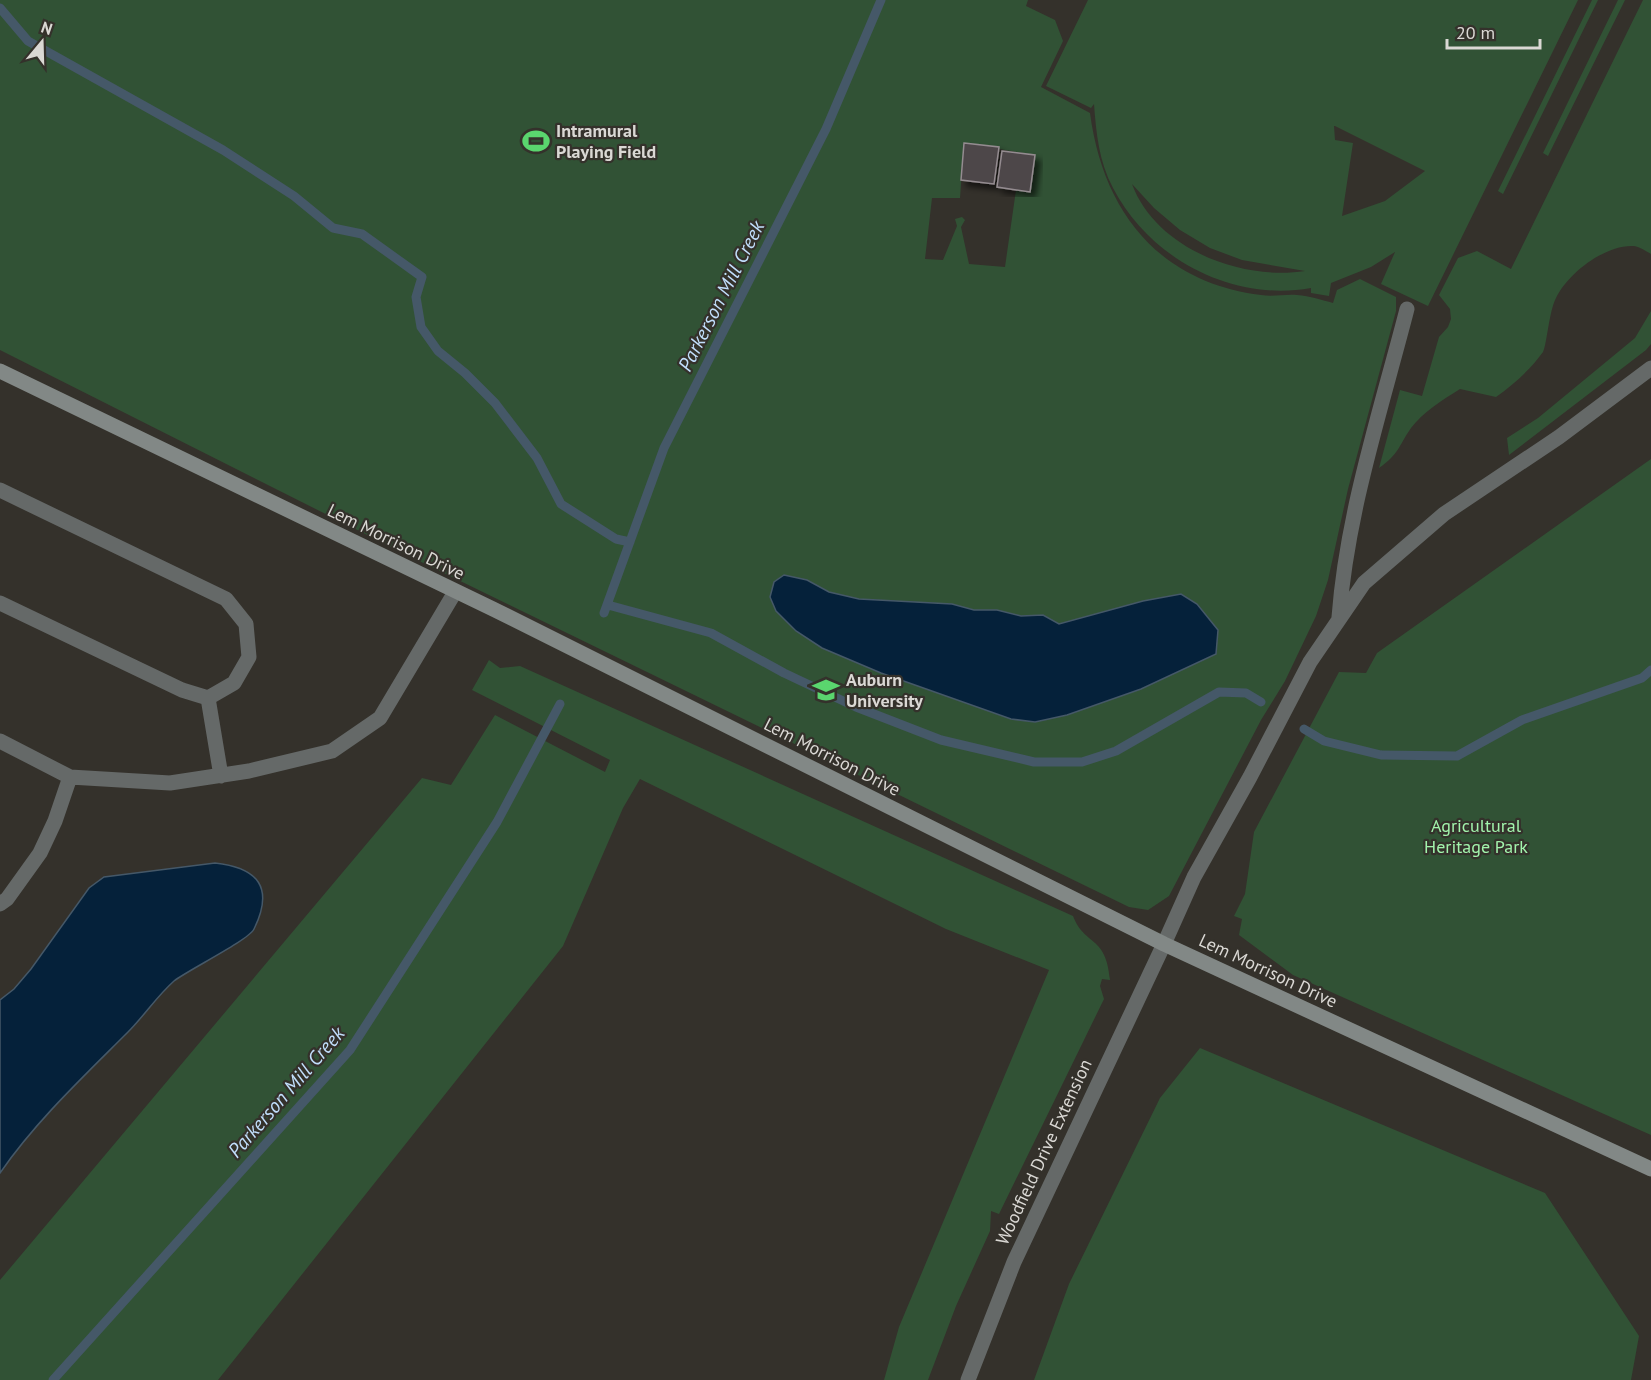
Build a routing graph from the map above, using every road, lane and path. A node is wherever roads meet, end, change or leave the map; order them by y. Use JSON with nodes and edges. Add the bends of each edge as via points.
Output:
{"nodes":[{"id":1,"x":1407,"y":309,"type":"dead end"},
{"id":2,"x":1651,"y":368,"type":"edge"},
{"id":3,"x":0,"y":371,"type":"edge"},
{"id":4,"x":0,"y":490,"type":"edge"},
{"id":5,"x":455,"y":592,"type":"junction"},
{"id":6,"x":0,"y":603,"type":"edge"},
{"id":7,"x":1338,"y":620,"type":"junction"},
{"id":8,"x":208,"y":698,"type":"junction"},
{"id":9,"x":0,"y":741,"type":"edge"},
{"id":10,"x":221,"y":776,"type":"junction"},
{"id":11,"x":69,"y":777,"type":"junction"},
{"id":12,"x":0,"y":904,"type":"edge"},
{"id":13,"x":1164,"y":944,"type":"junction"},
{"id":14,"x":1651,"y":1169,"type":"edge"},
{"id":15,"x":968,"y":1380,"type":"edge"}],
"edges":[{"from":1,"to":7,"type":"street","via":[[1350,535]]},
{"from":2,"to":7,"type":"street","name":"Woodfield Drive Extension","via":[[1559,437],[1444,514],[1364,583]]},
{"from":3,"to":5,"type":"street","name":"Lem Morrison Drive"},
{"from":4,"to":8,"type":"street","via":[[226,599],[246,624],[249,657],[234,683]]},
{"from":5,"to":10,"type":"street","via":[[380,718],[332,751]]},
{"from":5,"to":13,"type":"street","name":"Lem Morrison Drive"},
{"from":6,"to":8,"type":"street","via":[[182,690]]},
{"from":7,"to":13,"type":"street","name":"Woodfield Drive Extension","via":[[1310,662],[1194,877]]},
{"from":8,"to":10,"type":"street"},
{"from":9,"to":11,"type":"street"},
{"from":10,"to":11,"type":"street","via":[[170,783]]},
{"from":11,"to":12,"type":"street","via":[[40,853]]},
{"from":13,"to":14,"type":"street","name":"Lem Morrison Drive"},
{"from":13,"to":15,"type":"street","name":"Woodfield Drive Extension","via":[[1014,1262]]}]}
